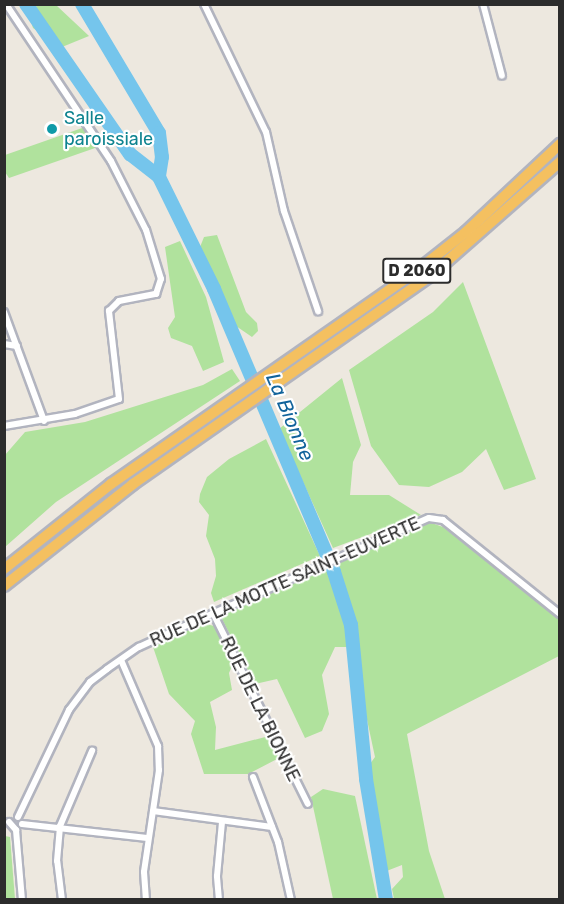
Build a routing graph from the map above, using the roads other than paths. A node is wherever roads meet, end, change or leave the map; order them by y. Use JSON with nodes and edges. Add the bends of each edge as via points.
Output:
{"nodes":[{"id":1,"x":6,"y":4,"type":"edge"},
{"id":2,"x":204,"y":4,"type":"edge"},
{"id":3,"x":483,"y":4,"type":"edge"},
{"id":4,"x":502,"y":76,"type":"dead end"},
{"id":5,"x":560,"y":144,"type":"edge"},
{"id":6,"x":560,"y":162,"type":"edge"},
{"id":7,"x":318,"y":311,"type":"dead end"},
{"id":8,"x":4,"y":312,"type":"edge"},
{"id":9,"x":4,"y":344,"type":"edge"},
{"id":10,"x":17,"y":346,"type":"junction"},
{"id":11,"x":44,"y":421,"type":"junction"},
{"id":12,"x":4,"y":426,"type":"edge"},
{"id":13,"x":4,"y":569,"type":"edge"},
{"id":14,"x":4,"y":586,"type":"edge"},
{"id":15,"x":213,"y":613,"type":"junction"},
{"id":16,"x":560,"y":614,"type":"edge"},
{"id":17,"x":121,"y":660,"type":"junction"},
{"id":18,"x":92,"y":751,"type":"dead end"},
{"id":19,"x":254,"y":777,"type":"dead end"},
{"id":20,"x":308,"y":804,"type":"dead end"},
{"id":21,"x":153,"y":811,"type":"junction"},
{"id":22,"x":18,"y":817,"type":"junction"},
{"id":23,"x":7,"y":822,"type":"edge"},
{"id":24,"x":222,"y":822,"type":"junction"},
{"id":25,"x":22,"y":824,"type":"junction"},
{"id":26,"x":60,"y":826,"type":"junction"},
{"id":27,"x":272,"y":827,"type":"junction"},
{"id":28,"x":16,"y":830,"type":"junction"},
{"id":29,"x":147,"y":838,"type":"junction"},
{"id":30,"x":22,"y":900,"type":"edge"},
{"id":31,"x":62,"y":900,"type":"edge"},
{"id":32,"x":146,"y":900,"type":"edge"},
{"id":33,"x":219,"y":900,"type":"edge"},
{"id":34,"x":291,"y":900,"type":"edge"}],
"edges":[{"from":1,"to":11,"type":"street","via":[[111,161],[146,230],[161,279],[156,294],[119,301],[109,311],[118,399]]},
{"from":2,"to":7,"type":"street","via":[[266,132],[285,211]]},
{"from":3,"to":4,"type":"street"},
{"from":5,"to":13,"type":"highway","number":"D 2060","via":[[466,232],[369,306],[111,484]]},
{"from":6,"to":14,"type":"highway","number":"D 2060","via":[[429,277],[119,494]]},
{"from":8,"to":10,"type":"street"},
{"from":9,"to":10,"type":"street"},
{"from":10,"to":11,"type":"street"},
{"from":11,"to":12,"type":"street"},
{"from":15,"to":16,"type":"street","name":"RUE DE LA MOTTE SAINT-EUVERTE","via":[[429,518],[443,520]]},
{"from":15,"to":17,"type":"street","name":"RUE DE LA MOTTE SAINT-EUVERTE","via":[[149,642]]},
{"from":15,"to":20,"type":"street","name":"RUE DE LA BIONNE"},
{"from":17,"to":21,"type":"street","via":[[158,747]]},
{"from":17,"to":22,"type":"street","name":"RUE DE LA MOTTE SAINT-EUVERTE","via":[[90,682],[76,698]]},
{"from":18,"to":26,"type":"street"},
{"from":19,"to":27,"type":"street"},
{"from":21,"to":24,"type":"street"},
{"from":21,"to":29,"type":"street"},
{"from":22,"to":23,"type":"street"},
{"from":22,"to":25,"type":"street"},
{"from":23,"to":28,"type":"street"},
{"from":24,"to":27,"type":"street"},
{"from":24,"to":33,"type":"street","via":[[217,867]]},
{"from":25,"to":26,"type":"street"},
{"from":25,"to":28,"type":"street"},
{"from":26,"to":29,"type":"street"},
{"from":26,"to":31,"type":"street","via":[[57,861]]},
{"from":27,"to":34,"type":"street"},
{"from":28,"to":30,"type":"street"},
{"from":29,"to":32,"type":"street"}]}
